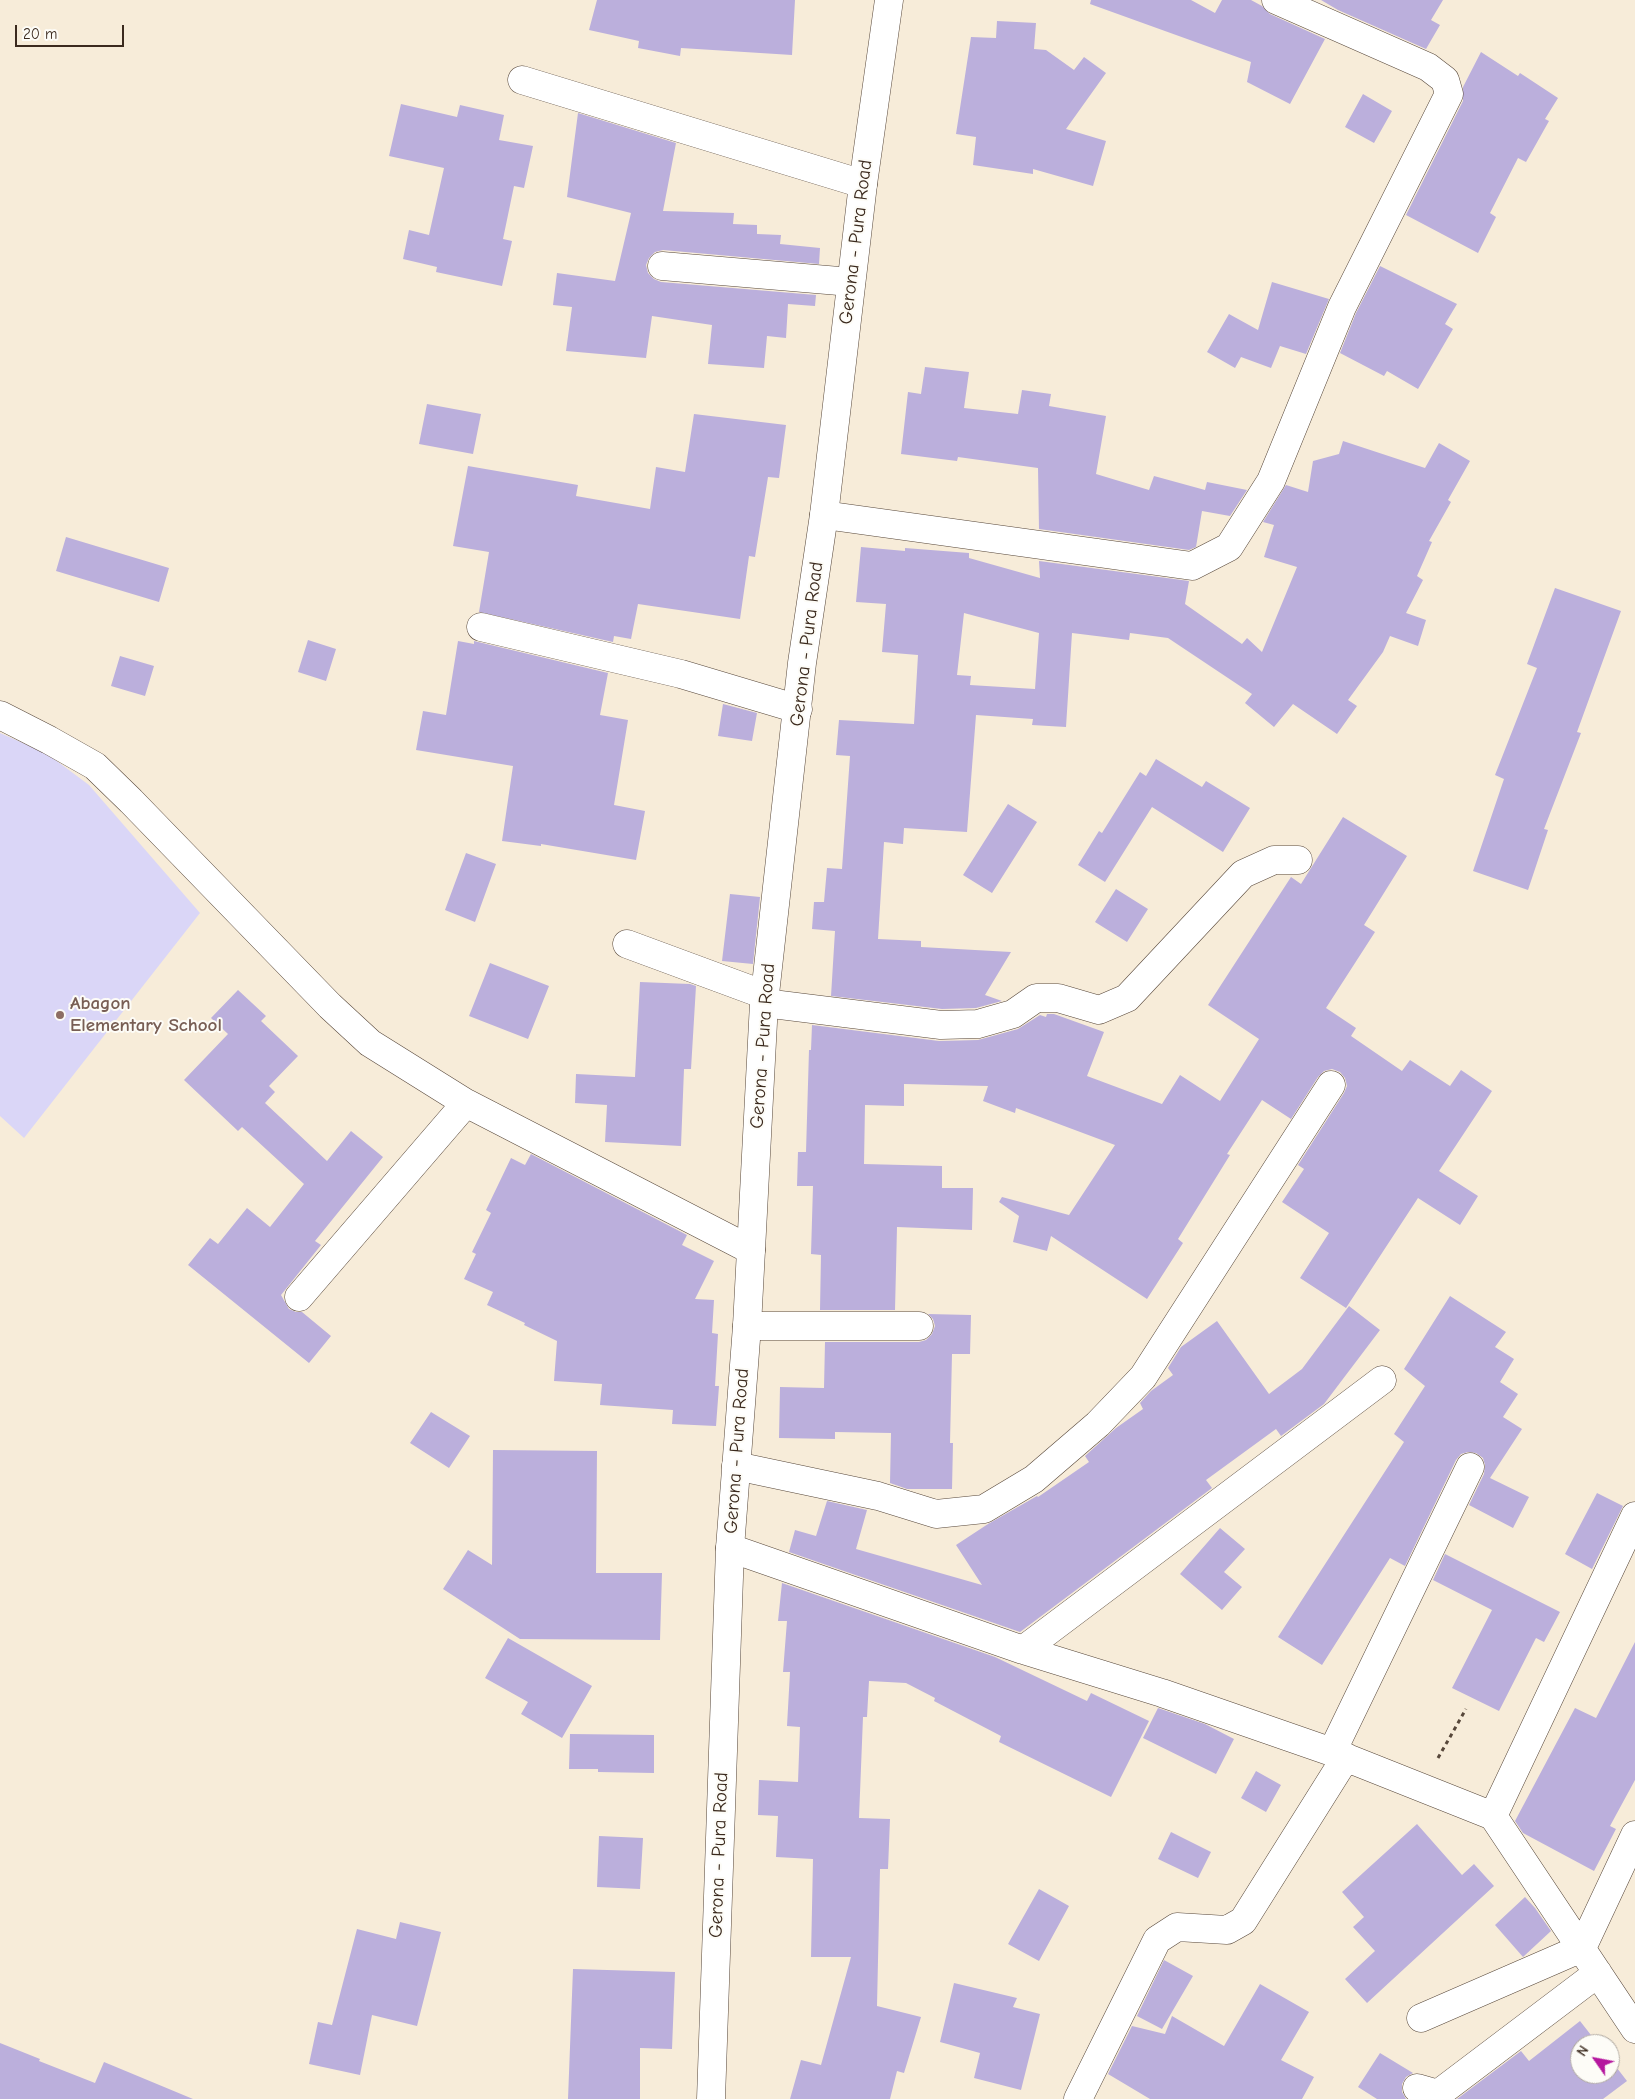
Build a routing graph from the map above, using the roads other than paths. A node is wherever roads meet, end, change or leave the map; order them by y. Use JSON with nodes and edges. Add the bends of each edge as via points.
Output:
{"nodes":[{"id":1,"x":888,"y":0,"type":"edge"},
{"id":2,"x":1276,"y":0,"type":"edge"},
{"id":3,"x":522,"y":80,"type":"dead end"},
{"id":4,"x":863,"y":184,"type":"junction"},
{"id":5,"x":662,"y":266,"type":"dead end"},
{"id":6,"x":851,"y":282,"type":"junction"},
{"id":7,"x":824,"y":515,"type":"junction"},
{"id":8,"x":481,"y":627,"type":"dead end"},
{"id":9,"x":798,"y":709,"type":"junction"},
{"id":10,"x":0,"y":715,"type":"edge"},
{"id":11,"x":1298,"y":860,"type":"dead end"},
{"id":12,"x":627,"y":944,"type":"dead end"},
{"id":13,"x":764,"y":999,"type":"junction"},
{"id":14,"x":1331,"y":1086,"type":"dead end"},
{"id":15,"x":466,"y":1103,"type":"junction"},
{"id":16,"x":751,"y":1250,"type":"junction"},
{"id":17,"x":299,"y":1297,"type":"dead end"},
{"id":18,"x":746,"y":1326,"type":"junction"},
{"id":19,"x":919,"y":1326,"type":"dead end"},
{"id":20,"x":1382,"y":1380,"type":"dead end"},
{"id":21,"x":736,"y":1466,"type":"junction"},
{"id":22,"x":1470,"y":1467,"type":"dead end"},
{"id":23,"x":1635,"y":1516,"type":"edge"},
{"id":24,"x":730,"y":1548,"type":"junction"},
{"id":25,"x":1023,"y":1650,"type":"junction"},
{"id":26,"x":1339,"y":1754,"type":"junction"},
{"id":27,"x":1493,"y":1816,"type":"junction"},
{"id":28,"x":1635,"y":1835,"type":"edge"},
{"id":29,"x":1582,"y":1948,"type":"junction"},
{"id":30,"x":1598,"y":1973,"type":"junction"},
{"id":31,"x":1421,"y":2018,"type":"dead end"},
{"id":32,"x":1633,"y":2020,"type":"edge"},
{"id":33,"x":1416,"y":2088,"type":"dead end"},
{"id":34,"x":710,"y":2099,"type":"edge"},
{"id":35,"x":1078,"y":2099,"type":"edge"}],
"edges":[{"from":1,"to":4,"type":"street","name":"Gerona - Pura Road"},
{"from":2,"to":7,"type":"street","via":[[1428,67],[1445,80],[1449,94],[1342,307],[1271,482],[1229,547],[1192,566]]},
{"from":3,"to":4,"type":"street"},
{"from":4,"to":6,"type":"street","name":"Gerona - Pura Road"},
{"from":5,"to":6,"type":"street"},
{"from":6,"to":7,"type":"street","name":"Gerona - Pura Road"},
{"from":7,"to":9,"type":"street","name":"Gerona - Pura Road"},
{"from":8,"to":9,"type":"street","via":[[681,674]]},
{"from":9,"to":13,"type":"street","name":"Gerona - Pura Road"},
{"from":10,"to":15,"type":"street","via":[[95,766],[370,1043]]},
{"from":11,"to":13,"type":"street","via":[[1274,860],[1243,874],[1126,998],[1099,1010],[1058,998],[1036,998],[1013,1014],[978,1024],[940,1025]]},
{"from":12,"to":13,"type":"street"},
{"from":13,"to":16,"type":"street","name":"Gerona - Pura Road"},
{"from":14,"to":21,"type":"street","via":[[1143,1377],[1098,1424],[1034,1479],[984,1508],[936,1514],[878,1496]]},
{"from":15,"to":16,"type":"street"},
{"from":15,"to":17,"type":"street"},
{"from":16,"to":18,"type":"street","name":"Gerona - Pura Road"},
{"from":18,"to":19,"type":"street"},
{"from":18,"to":21,"type":"street","name":"Gerona - Pura Road"},
{"from":20,"to":25,"type":"street"},
{"from":21,"to":24,"type":"street","name":"Gerona - Pura Road"},
{"from":22,"to":26,"type":"street"},
{"from":23,"to":27,"type":"street"},
{"from":24,"to":25,"type":"street"},
{"from":24,"to":34,"type":"street","name":"Gerona - Pura Road"},
{"from":25,"to":26,"type":"street","via":[[1162,1693]]},
{"from":26,"to":27,"type":"street"},
{"from":26,"to":35,"type":"street","via":[[1243,1921],[1227,1930],[1177,1927],[1157,1940]]},
{"from":27,"to":29,"type":"street"},
{"from":28,"to":29,"type":"street"},
{"from":29,"to":30,"type":"street"},
{"from":29,"to":31,"type":"street"},
{"from":30,"to":32,"type":"street"},
{"from":30,"to":33,"type":"street","via":[[1438,2094]]}]}
